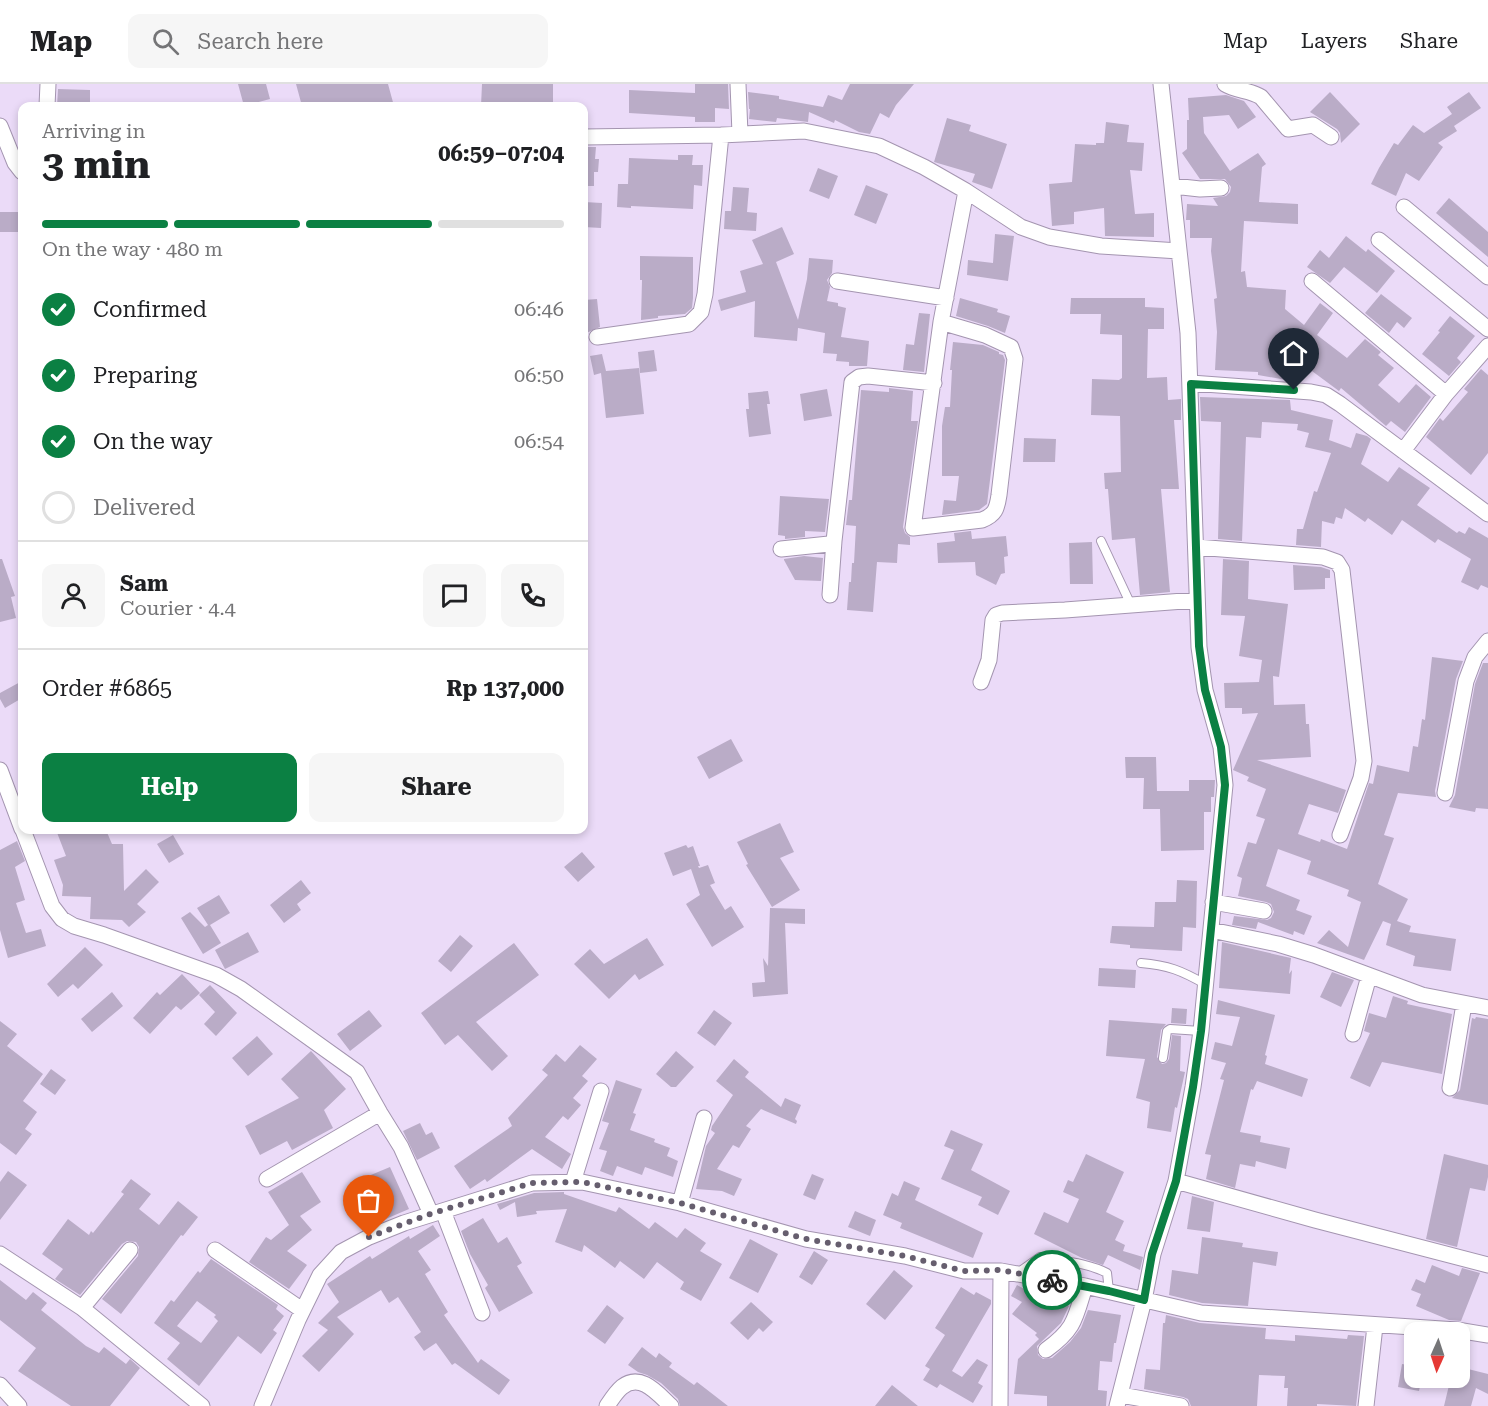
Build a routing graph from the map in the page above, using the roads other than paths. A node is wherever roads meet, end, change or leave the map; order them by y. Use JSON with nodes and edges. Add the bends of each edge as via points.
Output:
{"nodes":[{"id":1,"x":48,"y":84,"type":"edge"},
{"id":2,"x":738,"y":84,"type":"edge"},
{"id":3,"x":1224,"y":84,"type":"edge"},
{"id":4,"x":1164,"y":85,"type":"edge"},
{"id":5,"x":47,"y":102,"type":"edge"},
{"id":6,"x":0,"y":126,"type":"edge"},
{"id":7,"x":740,"y":134,"type":"junction"},
{"id":8,"x":721,"y":135,"type":"junction"},
{"id":9,"x":588,"y":137,"type":"edge"},
{"id":10,"x":1331,"y":137,"type":"dead end"},
{"id":11,"x":18,"y":166,"type":"edge"},
{"id":12,"x":1173,"y":186,"type":"junction"},
{"id":13,"x":1221,"y":188,"type":"dead end"},
{"id":14,"x":966,"y":191,"type":"junction"},
{"id":15,"x":1404,"y":207,"type":"dead end"},
{"id":16,"x":1379,"y":240,"type":"dead end"},
{"id":17,"x":1179,"y":251,"type":"junction"},
{"id":18,"x":1488,"y":277,"type":"edge"},
{"id":19,"x":837,"y":281,"type":"dead end"},
{"id":20,"x":1312,"y":281,"type":"dead end"},
{"id":21,"x":946,"y":298,"type":"junction"},
{"id":22,"x":941,"y":322,"type":"junction"},
{"id":23,"x":1488,"y":329,"type":"edge"},
{"id":24,"x":597,"y":337,"type":"dead end"},
{"id":25,"x":1488,"y":346,"type":"edge"},
{"id":26,"x":934,"y":383,"type":"junction"},
{"id":27,"x":1191,"y":384,"type":"junction"},
{"id":28,"x":1446,"y":394,"type":"junction"},
{"id":29,"x":1403,"y":451,"type":"junction"},
{"id":30,"x":1488,"y":514,"type":"edge"},
{"id":31,"x":834,"y":541,"type":"junction"},
{"id":32,"x":1101,"y":542,"type":"dead end"},
{"id":33,"x":1196,"y":547,"type":"junction"},
{"id":34,"x":781,"y":549,"type":"dead end"},
{"id":35,"x":830,"y":595,"type":"dead end"},
{"id":36,"x":1197,"y":600,"type":"junction"},
{"id":37,"x":1131,"y":605,"type":"junction"},
{"id":38,"x":1488,"y":641,"type":"edge"},
{"id":39,"x":981,"y":682,"type":"dead end"},
{"id":40,"x":0,"y":770,"type":"edge"},
{"id":41,"x":1445,"y":794,"type":"dead end"},
{"id":42,"x":18,"y":818,"type":"edge"},
{"id":43,"x":24,"y":834,"type":"edge"},
{"id":44,"x":1340,"y":835,"type":"dead end"},
{"id":45,"x":1212,"y":902,"type":"junction"},
{"id":46,"x":1264,"y":911,"type":"dead end"},
{"id":47,"x":1211,"y":930,"type":"junction"},
{"id":48,"x":1141,"y":963,"type":"dead end"},
{"id":49,"x":1369,"y":976,"type":"junction"},
{"id":50,"x":1205,"y":984,"type":"junction"},
{"id":51,"x":1464,"y":1004,"type":"junction"},
{"id":52,"x":1488,"y":1008,"type":"edge"},
{"id":53,"x":1201,"y":1031,"type":"junction"},
{"id":54,"x":1353,"y":1034,"type":"dead end"},
{"id":55,"x":1163,"y":1058,"type":"dead end"},
{"id":56,"x":1450,"y":1088,"type":"dead end"},
{"id":57,"x":601,"y":1091,"type":"dead end"},
{"id":58,"x":380,"y":1113,"type":"junction"},
{"id":59,"x":704,"y":1118,"type":"dead end"},
{"id":60,"x":267,"y":1179,"type":"dead end"},
{"id":61,"x":1176,"y":1181,"type":"junction"},
{"id":62,"x":573,"y":1182,"type":"junction"},
{"id":63,"x":680,"y":1203,"type":"junction"},
{"id":64,"x":437,"y":1212,"type":"junction"},
{"id":65,"x":130,"y":1250,"type":"dead end"},
{"id":66,"x":215,"y":1250,"type":"dead end"},
{"id":67,"x":0,"y":1254,"type":"edge"},
{"id":68,"x":1488,"y":1265,"type":"edge"},
{"id":69,"x":1001,"y":1270,"type":"junction"},
{"id":70,"x":1018,"y":1274,"type":"junction"},
{"id":71,"x":1085,"y":1286,"type":"junction"},
{"id":72,"x":1109,"y":1291,"type":"junction"},
{"id":73,"x":1144,"y":1300,"type":"junction"},
{"id":74,"x":82,"y":1308,"type":"junction"},
{"id":75,"x":303,"y":1310,"type":"junction"},
{"id":76,"x":482,"y":1313,"type":"dead end"},
{"id":77,"x":1375,"y":1326,"type":"junction"},
{"id":78,"x":1488,"y":1335,"type":"edge"},
{"id":79,"x":1046,"y":1350,"type":"dead end"},
{"id":80,"x":0,"y":1384,"type":"edge"},
{"id":81,"x":1119,"y":1400,"type":"edge"},
{"id":82,"x":19,"y":1406,"type":"edge"},
{"id":83,"x":202,"y":1406,"type":"edge"},
{"id":84,"x":262,"y":1406,"type":"edge"},
{"id":85,"x":607,"y":1406,"type":"edge"},
{"id":86,"x":671,"y":1406,"type":"edge"},
{"id":87,"x":1000,"y":1406,"type":"edge"},
{"id":88,"x":1181,"y":1406,"type":"edge"},
{"id":89,"x":1366,"y":1406,"type":"edge"}],
"edges":[{"from":1,"to":5,"type":"street"},
{"from":2,"to":7,"type":"street"},
{"from":3,"to":10,"type":"street","via":[[1256,94],[1288,129],[1313,125]]},
{"from":4,"to":12,"type":"street"},
{"from":6,"to":11,"type":"street"},
{"from":7,"to":8,"type":"street"},
{"from":7,"to":14,"type":"street","via":[[804,131],[879,146]]},
{"from":8,"to":9,"type":"street"},
{"from":8,"to":24,"type":"street","via":[[701,312],[689,324]]},
{"from":12,"to":13,"type":"street"},
{"from":12,"to":17,"type":"street"},
{"from":14,"to":17,"type":"street","via":[[1021,227],[1049,237],[1101,246]]},
{"from":14,"to":21,"type":"street"},
{"from":15,"to":18,"type":"street"},
{"from":16,"to":23,"type":"street"},
{"from":17,"to":27,"type":"street"},
{"from":19,"to":21,"type":"street"},
{"from":20,"to":28,"type":"street"},
{"from":21,"to":22,"type":"street"},
{"from":22,"to":26,"type":"street"},
{"from":22,"to":26,"type":"street","via":[[985,334],[1011,348],[1015,359],[999,495],[992,516],[982,520],[914,528]]},
{"from":25,"to":28,"type":"street"},
{"from":26,"to":31,"type":"street","via":[[868,376],[852,382]]},
{"from":27,"to":29,"type":"street","via":[[1326,395]]},
{"from":27,"to":33,"type":"street"},
{"from":28,"to":29,"type":"street"},
{"from":29,"to":30,"type":"street"},
{"from":31,"to":34,"type":"street"},
{"from":31,"to":35,"type":"street"},
{"from":32,"to":37,"type":"lane"},
{"from":33,"to":36,"type":"street"},
{"from":33,"to":44,"type":"street","via":[[1323,557],[1337,562],[1342,570],[1364,761]]},
{"from":36,"to":37,"type":"street"},
{"from":36,"to":45,"type":"street","via":[[1205,690],[1224,764]]},
{"from":37,"to":39,"type":"street","via":[[996,615],[989,660]]},
{"from":38,"to":41,"type":"street","via":[[1475,657],[1466,681]]},
{"from":40,"to":42,"type":"street"},
{"from":43,"to":58,"type":"street","via":[[52,906],[62,920],[193,966],[242,989],[357,1072]]},
{"from":45,"to":46,"type":"street"},
{"from":45,"to":47,"type":"street"},
{"from":47,"to":49,"type":"street","via":[[1278,944]]},
{"from":47,"to":50,"type":"street"},
{"from":48,"to":50,"type":"lane","via":[[1175,968]]},
{"from":49,"to":51,"type":"street","via":[[1422,995]]},
{"from":49,"to":54,"type":"street"},
{"from":50,"to":53,"type":"street"},
{"from":51,"to":52,"type":"street"},
{"from":51,"to":56,"type":"street"},
{"from":53,"to":55,"type":"lane","via":[[1167,1031]]},
{"from":53,"to":61,"type":"street"},
{"from":57,"to":62,"type":"street"},
{"from":58,"to":60,"type":"street"},
{"from":58,"to":64,"type":"street"},
{"from":59,"to":63,"type":"street"},
{"from":61,"to":68,"type":"street"},
{"from":61,"to":73,"type":"street","via":[[1152,1254]]},
{"from":62,"to":63,"type":"street"},
{"from":62,"to":64,"type":"street","via":[[532,1183]]},
{"from":63,"to":69,"type":"street","via":[[806,1239],[964,1271]]},
{"from":64,"to":75,"type":"street","via":[[369,1237],[341,1252],[320,1275]]},
{"from":64,"to":76,"type":"street"},
{"from":65,"to":74,"type":"street"},
{"from":66,"to":75,"type":"street"},
{"from":67,"to":74,"type":"street"},
{"from":69,"to":70,"type":"street"},
{"from":69,"to":87,"type":"street"},
{"from":70,"to":71,"type":"street"},
{"from":70,"to":72,"type":"lane","via":[[1040,1257],[1059,1260],[1107,1274]]},
{"from":71,"to":72,"type":"street"},
{"from":71,"to":79,"type":"street","via":[[1072,1327]]},
{"from":72,"to":73,"type":"street"},
{"from":73,"to":77,"type":"street","via":[[1201,1313]]},
{"from":73,"to":81,"type":"street"},
{"from":74,"to":83,"type":"street"},
{"from":75,"to":84,"type":"street"},
{"from":77,"to":78,"type":"street"},
{"from":77,"to":89,"type":"street"},
{"from":80,"to":82,"type":"street"},
{"from":81,"to":88,"type":"street"},
{"from":85,"to":86,"type":"street","via":[[622,1387],[632,1382],[648,1386]]}]}
